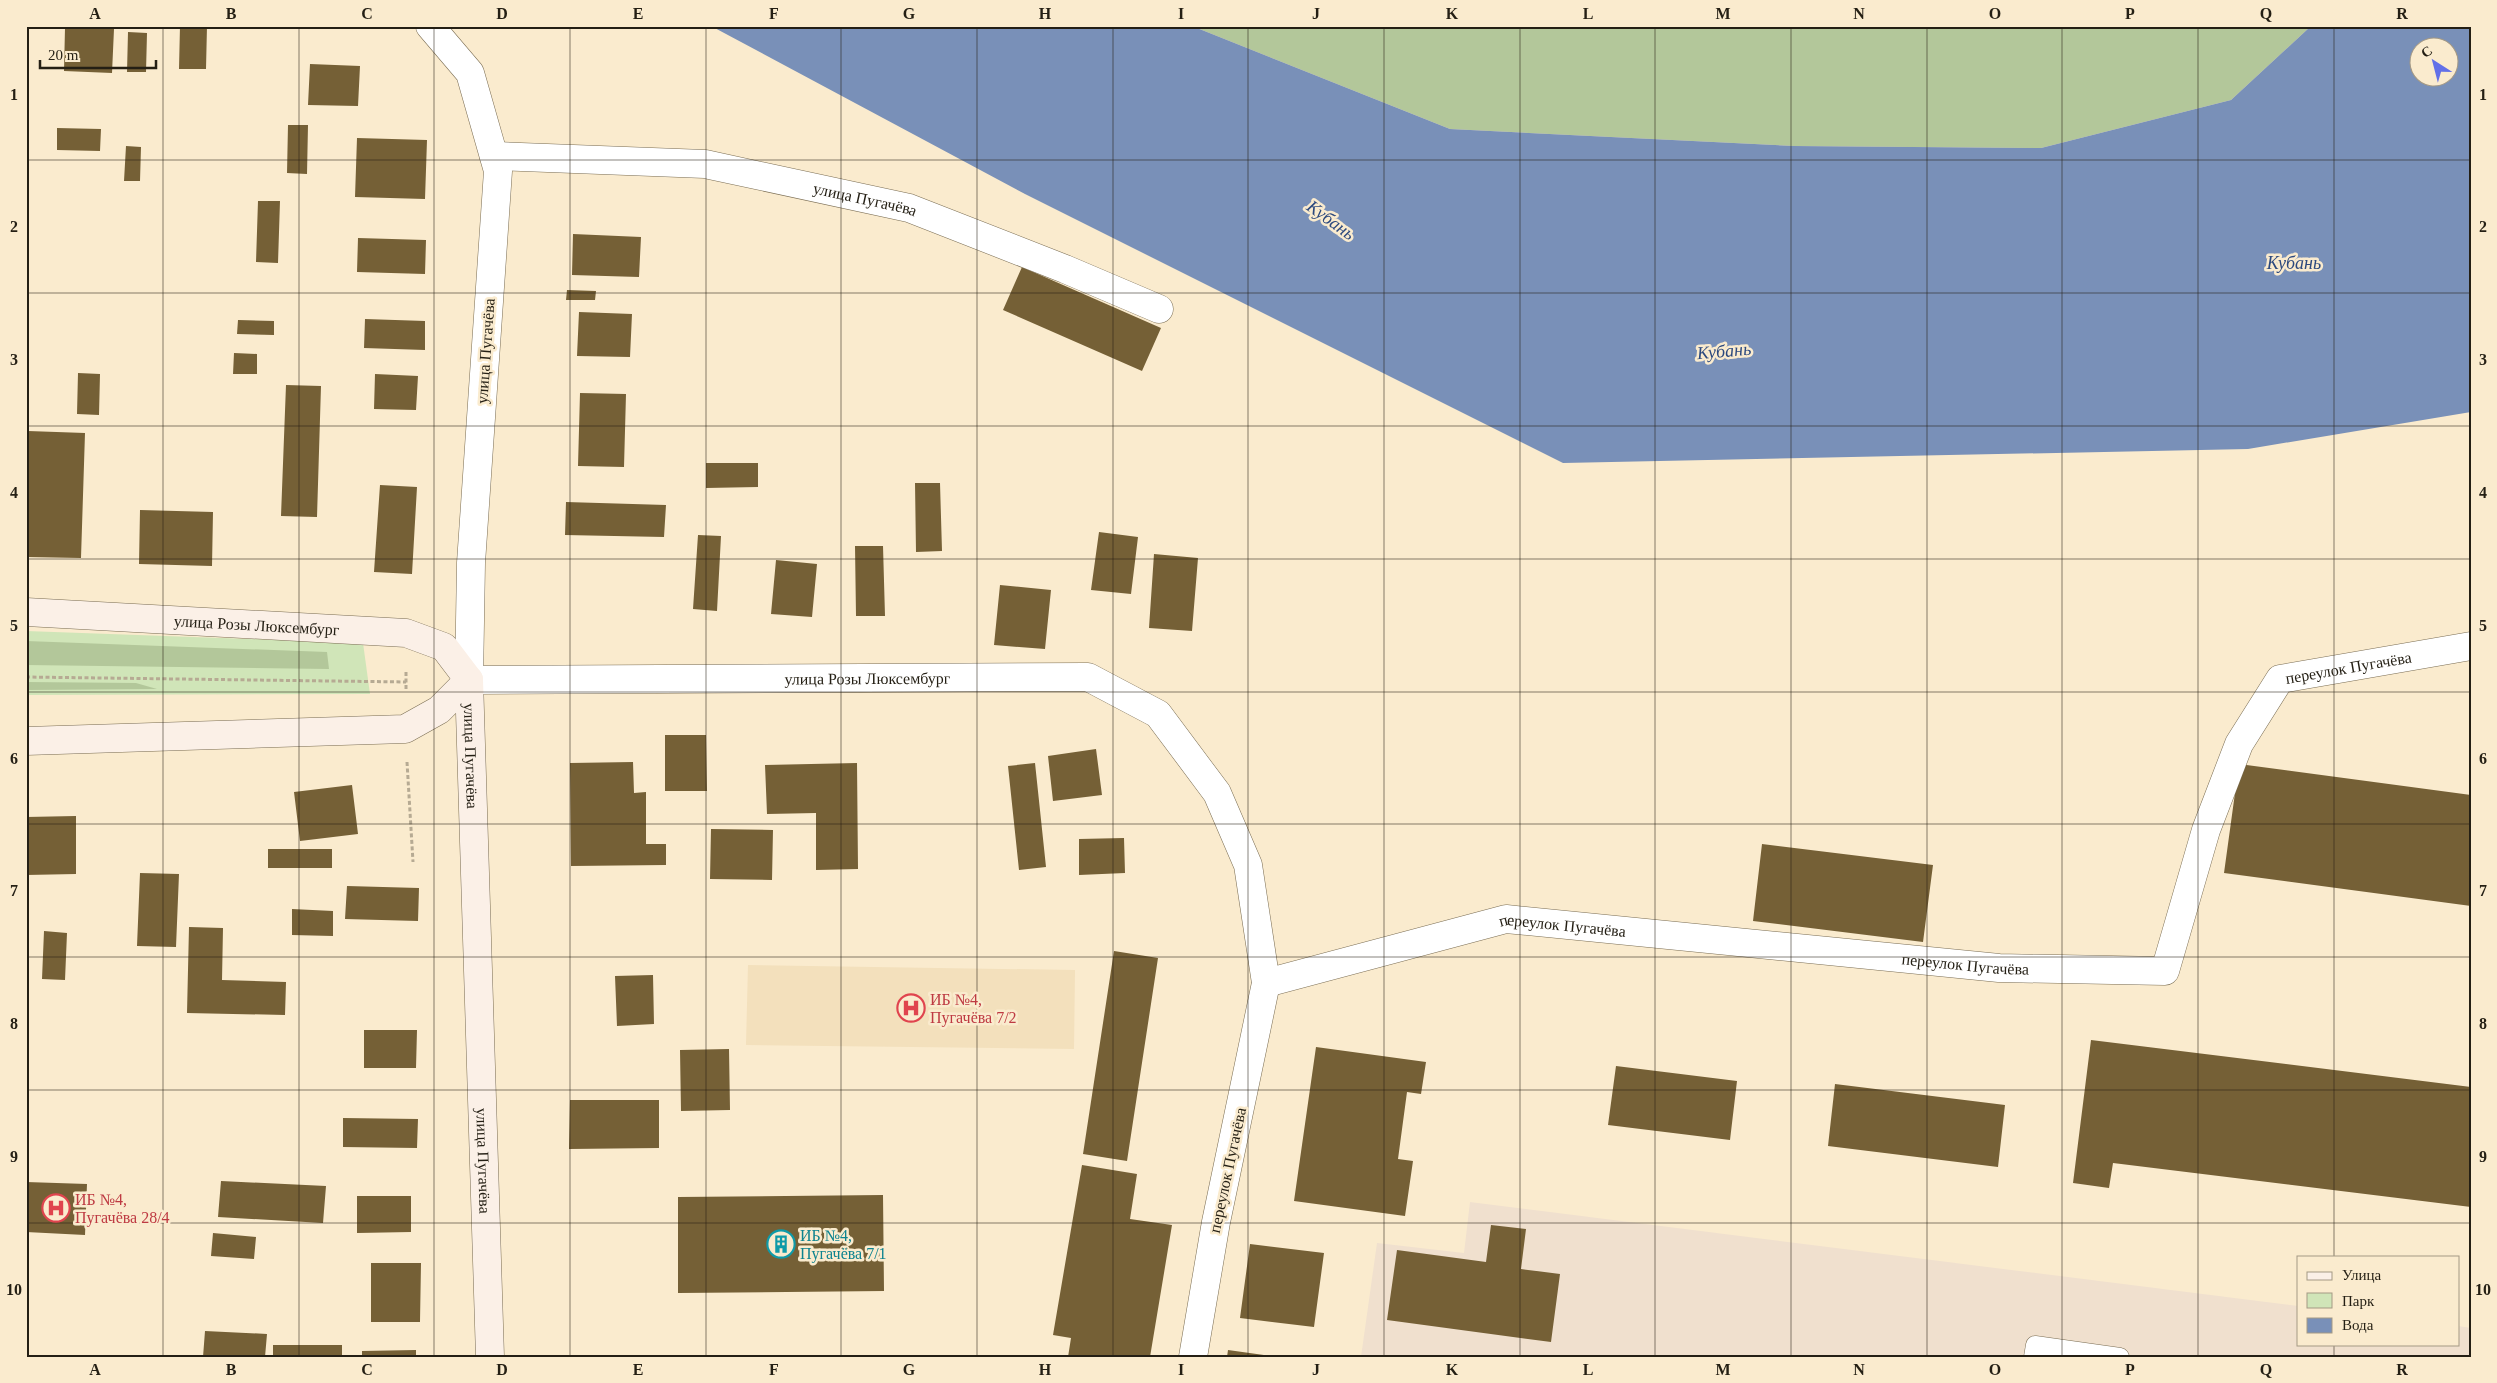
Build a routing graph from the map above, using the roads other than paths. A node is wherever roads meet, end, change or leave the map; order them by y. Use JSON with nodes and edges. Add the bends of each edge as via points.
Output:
{"nodes":[{"id":1,"x":430,"y":26,"type":"edge"},
{"id":2,"x":494,"y":156,"type":"junction"},
{"id":3,"x":1159,"y":309,"type":"dead end"},
{"id":4,"x":26,"y":612,"type":"edge"},
{"id":5,"x":2471,"y":646,"type":"edge"},
{"id":6,"x":469,"y":680,"type":"junction"},
{"id":7,"x":26,"y":741,"type":"edge"},
{"id":8,"x":1217,"y":792,"type":"joint"},
{"id":9,"x":1266,"y":983,"type":"junction"},
{"id":10,"x":490,"y":1357,"type":"edge"},
{"id":11,"x":1193,"y":1357,"type":"edge"},
{"id":12,"x":2033,"y":1357,"type":"edge"},
{"id":13,"x":2120,"y":1357,"type":"edge"}],
"edges":[{"from":1,"to":2,"type":"street","name":"улица Пугачёва","via":[[470,73]]},
{"from":2,"to":3,"type":"street","name":"улица Пугачёва","via":[[704,164],[909,208]]},
{"from":2,"to":6,"type":"street","name":"улица Пугачёва","via":[[498,171],[471,563]]},
{"from":4,"to":6,"type":"main road","name":"улица Розы Люксембург","via":[[406,632],[444,647]]},
{"from":5,"to":9,"type":"street","name":"переулок Пугачёва","via":[[2280,679],[2238,744],[2206,830],[2165,972],[1999,968],[1506,919]]},
{"from":6,"to":7,"type":"main road","via":[[439,710],[405,729]]},
{"from":6,"to":8,"type":"street","name":"улица Розы Люксембург","via":[[1088,677],[1158,714]]},
{"from":6,"to":10,"type":"main road","name":"улица Пугачёва"},
{"from":8,"to":9,"type":"street","name":"переулок Пугачёва","via":[[1248,865]]},
{"from":9,"to":11,"type":"street","name":"переулок Пугачёва","via":[[1216,1222]]},
{"from":12,"to":13,"type":"lane","via":[[2035,1345]]}]}
